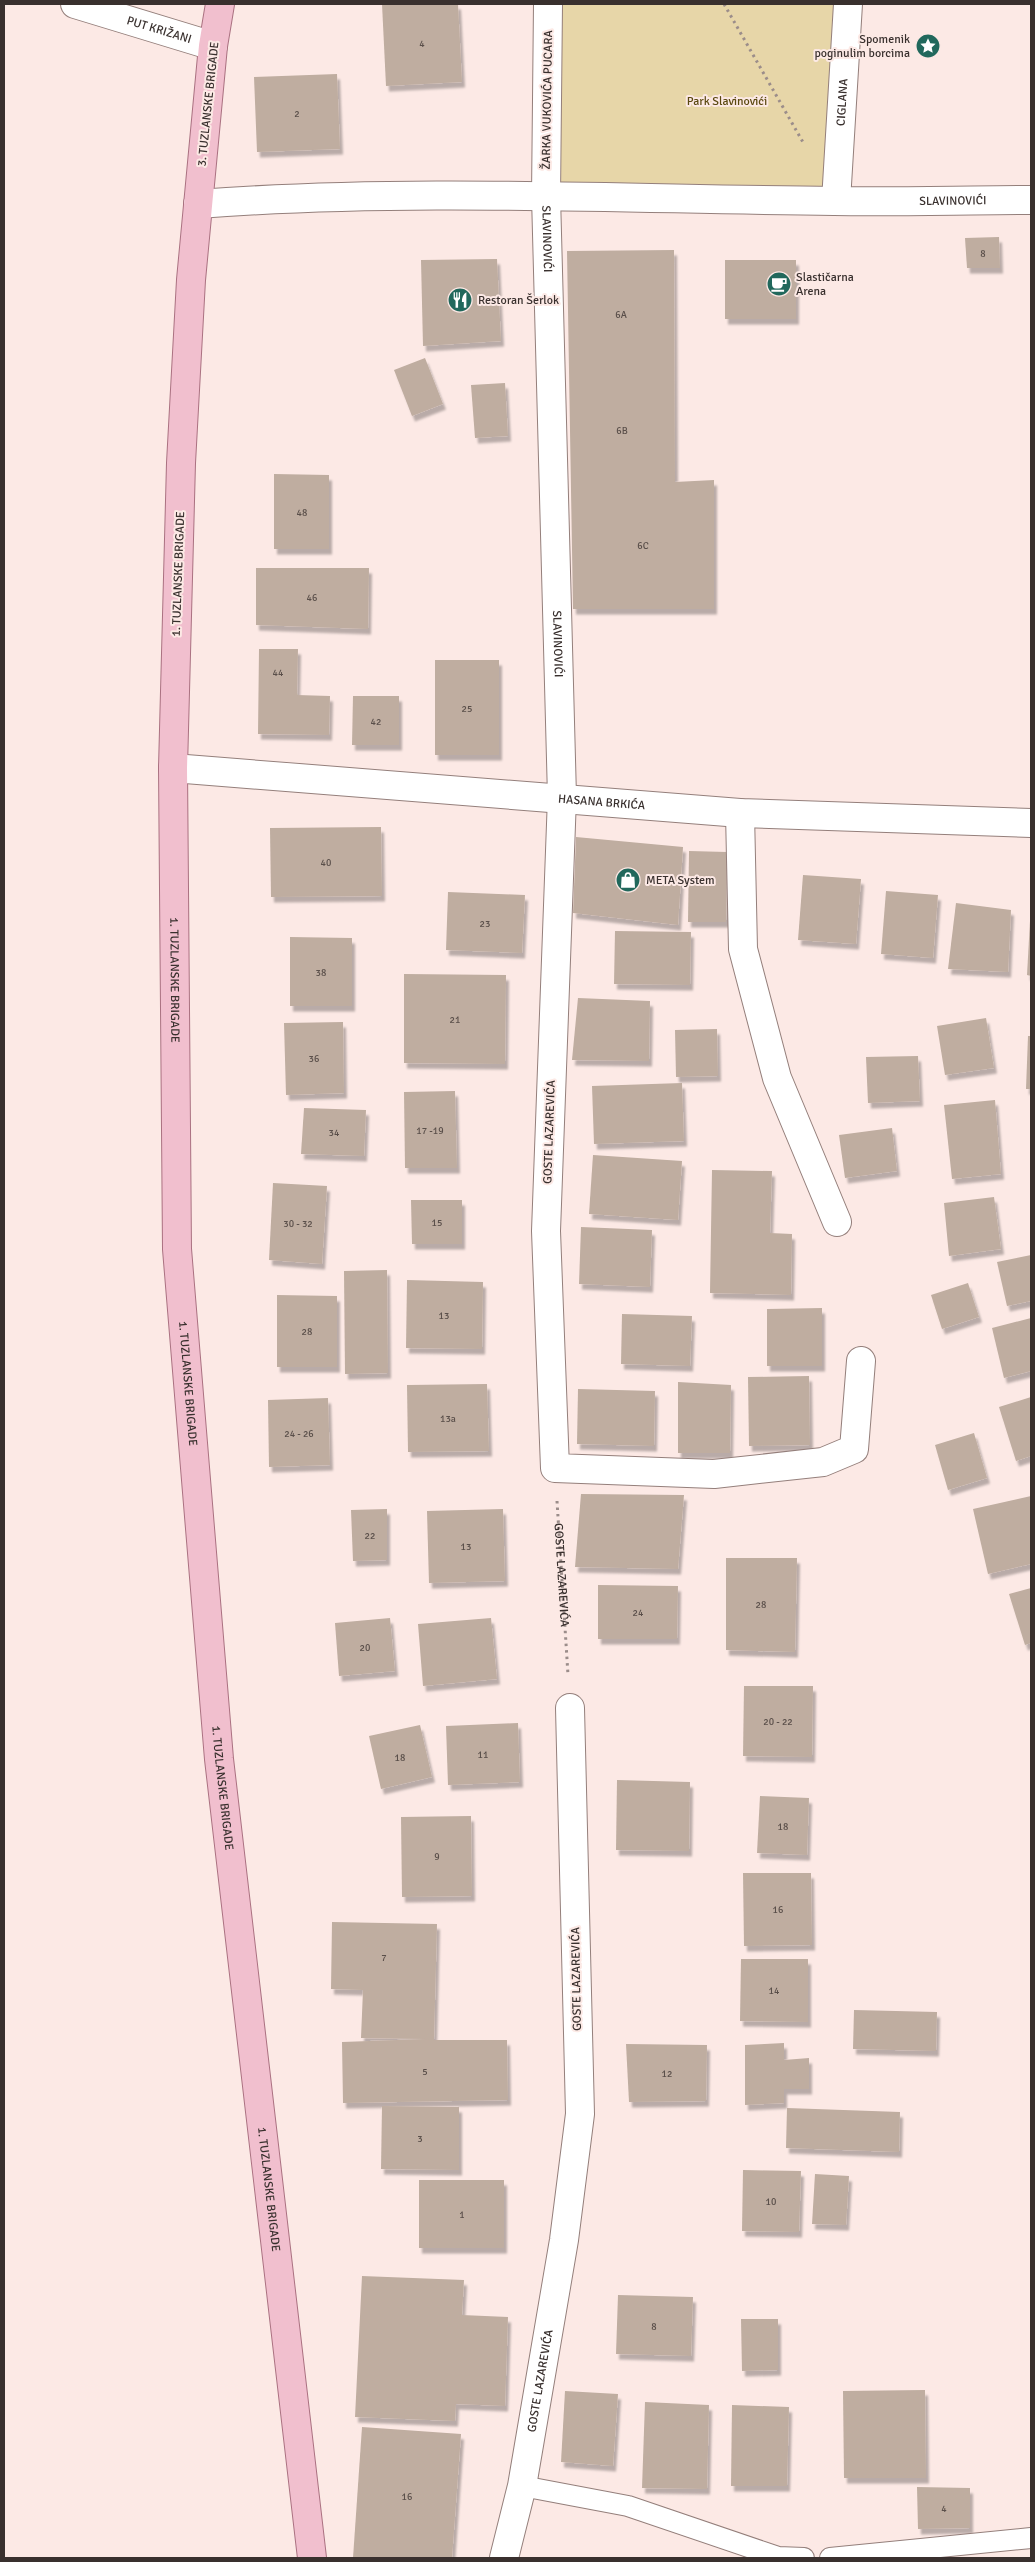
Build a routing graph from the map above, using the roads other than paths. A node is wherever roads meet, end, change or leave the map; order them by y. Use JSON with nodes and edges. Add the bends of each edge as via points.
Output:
{"nodes":[{"id":1,"x":75,"y":4,"type":"edge"},
{"id":2,"x":220,"y":4,"type":"edge"},
{"id":3,"x":548,"y":4,"type":"edge"},
{"id":4,"x":848,"y":4,"type":"edge"},
{"id":5,"x":213,"y":46,"type":"junction"},
{"id":6,"x":546,"y":196,"type":"junction"},
{"id":7,"x":1031,"y":200,"type":"edge"},
{"id":8,"x":836,"y":201,"type":"junction"},
{"id":9,"x":198,"y":204,"type":"junction"},
{"id":10,"x":173,"y":768,"type":"junction"},
{"id":11,"x":562,"y":797,"type":"junction"},
{"id":12,"x":740,"y":813,"type":"junction"},
{"id":13,"x":1031,"y":823,"type":"edge"},
{"id":14,"x":837,"y":1222,"type":"dead end"},
{"id":15,"x":861,"y":1361,"type":"dead end"},
{"id":16,"x":570,"y":1708,"type":"road end"},
{"id":17,"x":522,"y":2486,"type":"junction"},
{"id":18,"x":1031,"y":2538,"type":"edge"},
{"id":19,"x":312,"y":2558,"type":"edge"},
{"id":20,"x":504,"y":2558,"type":"edge"},
{"id":21,"x":778,"y":2558,"type":"edge"},
{"id":22,"x":804,"y":2558,"type":"edge"},
{"id":23,"x":830,"y":2558,"type":"edge"}],
"edges":[{"from":1,"to":5,"type":"street","name":"PUT KRIŽANI"},
{"from":2,"to":5,"type":"main road","name":"3. TUZLANSKE BRIGADE"},
{"from":3,"to":6,"type":"street","name":"ŽARKA VUKOVIĆA PUCARA"},
{"from":4,"to":8,"type":"street","name":"CIGLANA"},
{"from":5,"to":9,"type":"main road","name":"3. TUZLANSKE BRIGADE"},
{"from":6,"to":8,"type":"street","name":"SLAVINOVIĆI"},
{"from":6,"to":9,"type":"street","via":[[293,197]]},
{"from":6,"to":11,"type":"street","name":"SLAVINOVIĆI"},
{"from":7,"to":8,"type":"street","name":"SLAVINOVIĆI"},
{"from":9,"to":10,"type":"main road","name":"1. TUZLANSKE BRIGADE","via":[[181,463]]},
{"from":10,"to":11,"type":"street","name":"HASANA BRKIĆA"},
{"from":10,"to":19,"type":"main road","name":"1. TUZLANSKE BRIGADE","via":[[178,1259],[219,1759]]},
{"from":11,"to":12,"type":"street","name":"HASANA BRKIĆA"},
{"from":11,"to":15,"type":"street","name":"GOSTE LAZAREVIĆA","via":[[546,1230],[555,1468],[714,1474],[823,1462],[854,1449]]},
{"from":12,"to":13,"type":"street","name":"HASANA BRKIĆA"},
{"from":12,"to":14,"type":"street","via":[[743,949],[777,1078]]},
{"from":16,"to":17,"type":"street","name":"GOSTE LAZAREVIĆA","via":[[580,2114],[564,2240]]},
{"from":17,"to":20,"type":"street","name":"GOSTE LAZAREVIĆA"},
{"from":17,"to":21,"type":"lane","via":[[628,2506]]},
{"from":18,"to":23,"type":"lane"},
{"from":21,"to":22,"type":"lane"}]}
